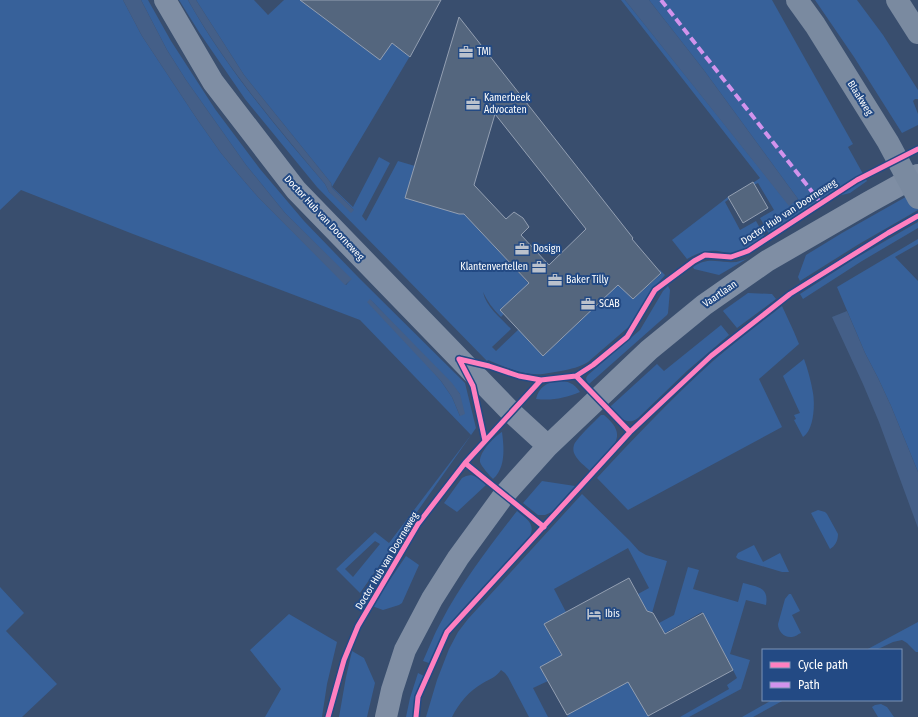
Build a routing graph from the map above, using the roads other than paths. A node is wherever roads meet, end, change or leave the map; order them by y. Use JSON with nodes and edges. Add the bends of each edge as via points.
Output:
{"nodes":[{"id":1,"x":165,"y":0,"type":"edge"},
{"id":2,"x":797,"y":0,"type":"edge"},
{"id":3,"x":896,"y":0,"type":"edge"},
{"id":4,"x":918,"y":32,"type":"edge"},
{"id":5,"x":918,"y":176,"type":"edge"},
{"id":6,"x":918,"y":198,"type":"edge"},
{"id":7,"x":548,"y":446,"type":"junction"},
{"id":8,"x":386,"y":717,"type":"edge"}],
"edges":[{"from":1,"to":7,"type":"street","name":"Doctor Hub van Doorneweg","via":[[213,82],[296,190],[512,413]]},
{"from":2,"to":6,"type":"main road","name":"Blaakweg","via":[[888,142]]},
{"from":3,"to":4,"type":"main road"},
{"from":5,"to":7,"type":"street","name":"Vaartlaan","via":[[767,261],[704,305],[649,350]]},
{"from":7,"to":8,"type":"street","via":[[504,495],[432,599],[405,650]]}]}
